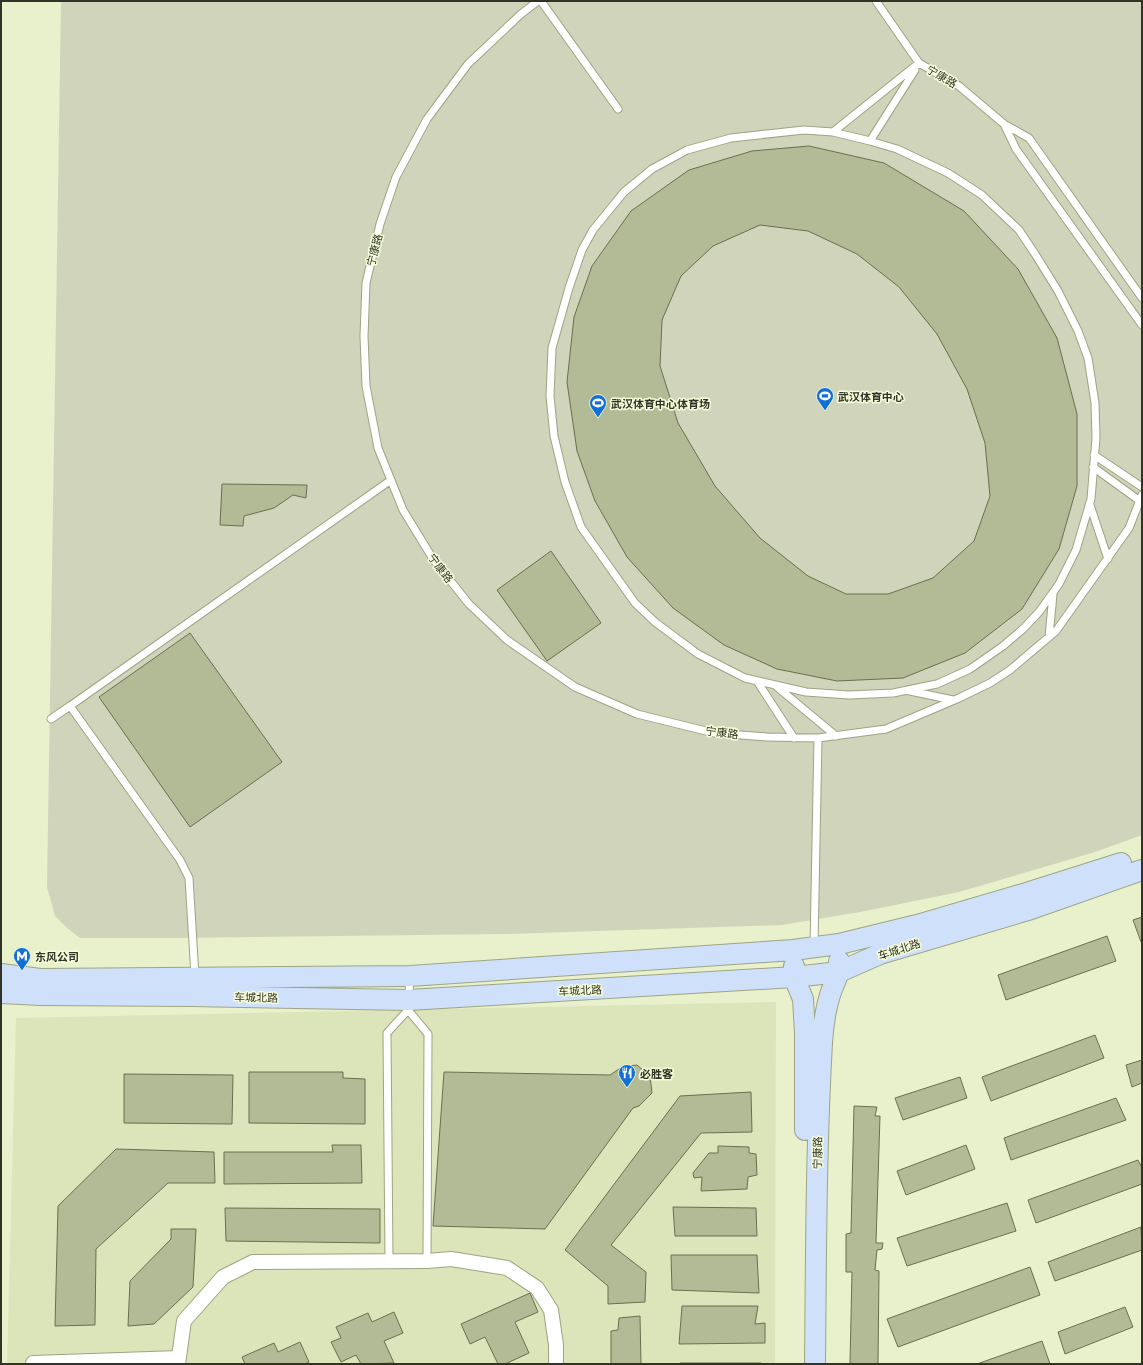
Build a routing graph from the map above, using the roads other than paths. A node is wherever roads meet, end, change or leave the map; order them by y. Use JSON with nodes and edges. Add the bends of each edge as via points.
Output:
{"nodes":[{"id":1,"x":540,"y":1,"type":"edge"},
{"id":2,"x":876,"y":1,"type":"edge"},
{"id":3,"x":919,"y":63,"type":"junction"},
{"id":4,"x":618,"y":109,"type":"dead end"},
{"id":5,"x":1004,"y":124,"type":"junction"},
{"id":6,"x":833,"y":132,"type":"junction"},
{"id":7,"x":870,"y":140,"type":"junction"},
{"id":8,"x":1142,"y":298,"type":"edge"},
{"id":9,"x":1142,"y":325,"type":"edge"},
{"id":10,"x":1094,"y":455,"type":"junction"},
{"id":11,"x":1093,"y":466,"type":"junction"},
{"id":12,"x":391,"y":480,"type":"junction"},
{"id":13,"x":1142,"y":487,"type":"edge"},
{"id":14,"x":1141,"y":498,"type":"edge"},
{"id":15,"x":1090,"y":504,"type":"junction"},
{"id":16,"x":1108,"y":559,"type":"junction"},
{"id":17,"x":1053,"y":593,"type":"junction"},
{"id":18,"x":1049,"y":638,"type":"junction"},
{"id":19,"x":757,"y":681,"type":"junction"},
{"id":20,"x":774,"y":684,"type":"junction"},
{"id":21,"x":906,"y":690,"type":"junction"},
{"id":22,"x":953,"y":700,"type":"junction"},
{"id":23,"x":70,"y":706,"type":"junction"},
{"id":24,"x":51,"y":719,"type":"dead end"},
{"id":25,"x":836,"y":736,"type":"junction"},
{"id":26,"x":794,"y":738,"type":"junction"},
{"id":27,"x":818,"y":738,"type":"junction"},
{"id":28,"x":1142,"y":857,"type":"edge"},
{"id":29,"x":1142,"y":870,"type":"edge"},
{"id":30,"x":839,"y":944,"type":"junction"},
{"id":31,"x":814,"y":946,"type":"junction"},
{"id":32,"x":793,"y":950,"type":"junction"},
{"id":33,"x":840,"y":972,"type":"junction"},
{"id":34,"x":1,"y":974,"type":"edge"},
{"id":35,"x":410,"y":976,"type":"junction"},
{"id":36,"x":195,"y":977,"type":"junction"},
{"id":37,"x":794,"y":977,"type":"junction"},
{"id":38,"x":1,"y":993,"type":"edge"},
{"id":39,"x":408,"y":1005,"type":"junction"},
{"id":40,"x":389,"y":1261,"type":"junction"},
{"id":41,"x":427,"y":1261,"type":"junction"},
{"id":42,"x":178,"y":1361,"type":"edge"},
{"id":43,"x":33,"y":1364,"type":"edge"},
{"id":44,"x":556,"y":1364,"type":"edge"},
{"id":45,"x":801,"y":1364,"type":"edge"},
{"id":46,"x":815,"y":1364,"type":"edge"}],
"edges":[{"from":1,"to":4,"type":"lane"},
{"from":1,"to":12,"type":"lane","name":"宁康路","via":[[521,14],[468,64],[427,119],[396,177],[380,224],[366,283],[366,386],[378,448]]},
{"from":2,"to":3,"type":"lane","name":"宁康路"},
{"from":3,"to":5,"type":"lane","name":"宁康路","via":[[959,86]]},
{"from":3,"to":6,"type":"lane"},
{"from":3,"to":7,"type":"lane"},
{"from":5,"to":8,"type":"lane","via":[[1029,138]]},
{"from":5,"to":9,"type":"lane","via":[[1016,149]]},
{"from":6,"to":7,"type":"lane"},
{"from":6,"to":19,"type":"lane","via":[[804,130],[732,138],[687,150],[652,169],[624,192],[593,230],[579,256],[552,348],[550,396],[554,436],[565,482],[581,527],[635,603],[655,622],[698,654],[745,678]]},
{"from":7,"to":10,"type":"lane","via":[[897,149],[948,173],[982,195],[1019,230],[1058,291],[1088,358],[1095,403]]},
{"from":10,"to":11,"type":"lane"},
{"from":10,"to":13,"type":"lane"},
{"from":11,"to":14,"type":"lane"},
{"from":11,"to":15,"type":"lane"},
{"from":12,"to":23,"type":"lane"},
{"from":12,"to":26,"type":"lane","name":"宁康路","via":[[403,510],[433,559],[469,604],[507,640],[575,687],[637,714],[714,733]]},
{"from":14,"to":16,"type":"lane","name":"宁康路","via":[[1128,528]]},
{"from":15,"to":16,"type":"lane"},
{"from":15,"to":17,"type":"lane","via":[[1076,550]]},
{"from":16,"to":18,"type":"lane","name":"宁康路"},
{"from":17,"to":18,"type":"lane"},
{"from":17,"to":21,"type":"lane","via":[[1023,629],[970,669],[937,684]]},
{"from":18,"to":22,"type":"lane","name":"宁康路","via":[[990,683]]},
{"from":19,"to":20,"type":"lane"},
{"from":19,"to":26,"type":"lane"},
{"from":20,"to":21,"type":"lane","via":[[806,692],[850,695]]},
{"from":20,"to":25,"type":"lane"},
{"from":21,"to":22,"type":"lane"},
{"from":22,"to":25,"type":"lane","name":"宁康路","via":[[886,729]]},
{"from":23,"to":24,"type":"lane"},
{"from":23,"to":36,"type":"lane","via":[[180,860],[189,878]]},
{"from":25,"to":27,"type":"lane","name":"宁康路"},
{"from":26,"to":27,"type":"lane","name":"宁康路"},
{"from":27,"to":31,"type":"lane"},
{"from":28,"to":30,"type":"main road","name":"车城北路","via":[[978,908]]},
{"from":29,"to":33,"type":"main road","name":"车城北路","via":[[1028,910],[880,954]]},
{"from":30,"to":31,"type":"main road","name":"车城北路"},
{"from":30,"to":33,"type":"main road","name":"宁康路"},
{"from":31,"to":32,"type":"main road","name":"车城北路"},
{"from":32,"to":35,"type":"main road","name":"车城北路"},
{"from":32,"to":37,"type":"main road"},
{"from":33,"to":37,"type":"main road","name":"车城北路"},
{"from":33,"to":46,"type":"main road","name":"宁康路","via":[[830,995],[823,1039],[818,1125]]},
{"from":34,"to":36,"type":"main road","name":"车城北路","via":[[40,978]]},
{"from":35,"to":36,"type":"main road","name":"车城北路"},
{"from":35,"to":39,"type":"lane"},
{"from":37,"to":39,"type":"main road","name":"车城北路"},
{"from":37,"to":45,"type":"main road","via":[[803,998],[805,1033]]},
{"from":38,"to":39,"type":"main road","name":"车城北路","via":[[41,996],[183,996]]},
{"from":39,"to":40,"type":"lane","via":[[387,1033]]},
{"from":39,"to":41,"type":"lane","via":[[428,1034]]},
{"from":40,"to":41,"type":"street"},
{"from":40,"to":42,"type":"street","via":[[253,1262],[223,1277],[184,1320]]},
{"from":41,"to":44,"type":"street","via":[[451,1259],[506,1268],[537,1288],[551,1310]]},
{"from":42,"to":43,"type":"street"}]}
